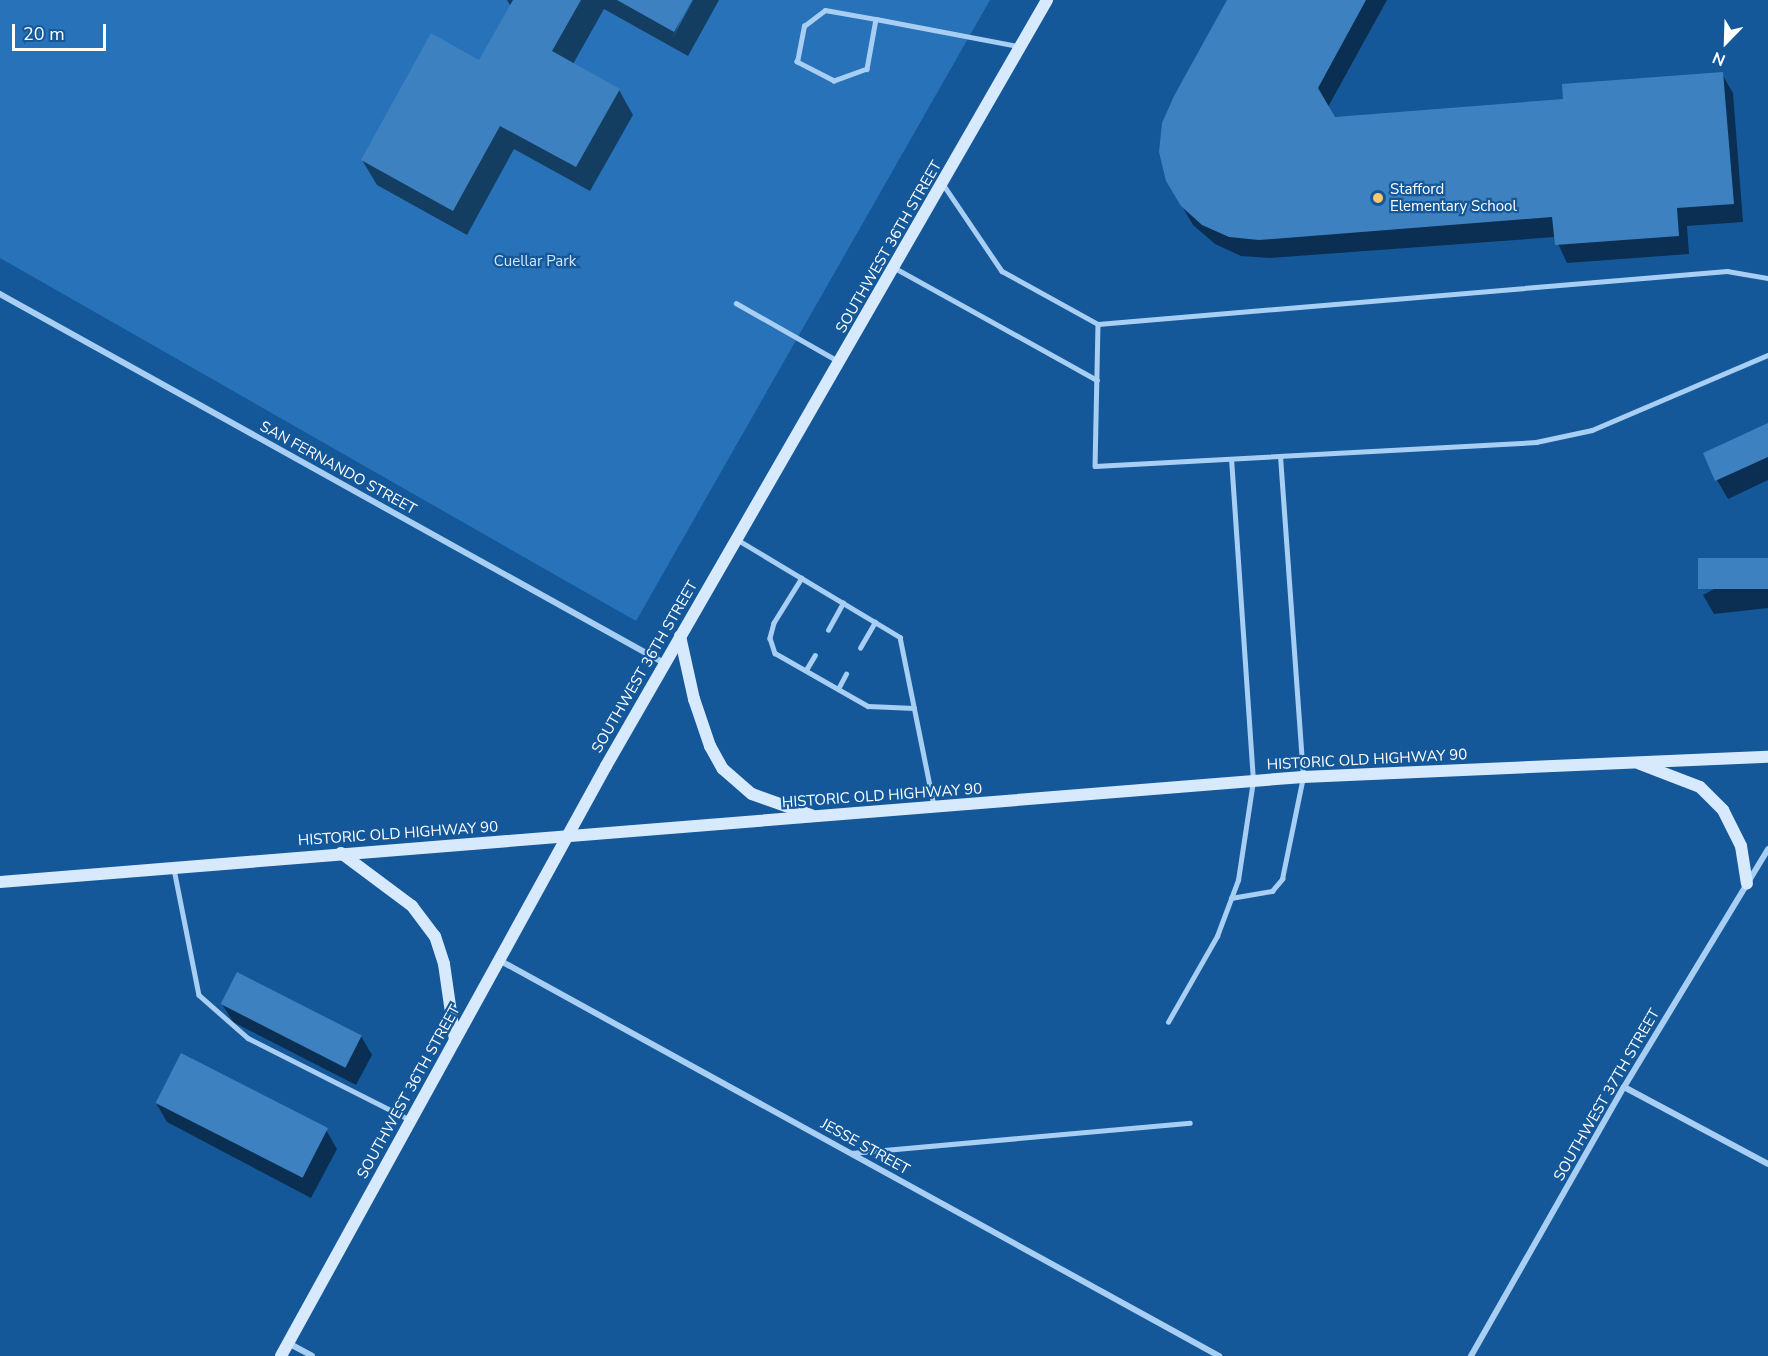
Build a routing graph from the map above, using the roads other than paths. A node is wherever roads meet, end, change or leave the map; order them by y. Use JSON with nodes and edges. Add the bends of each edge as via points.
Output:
{"nodes":[{"id":1,"x":1047,"y":0,"type":"edge"},
{"id":2,"x":876,"y":19,"type":"junction"},
{"id":3,"x":1020,"y":47,"type":"junction"},
{"id":4,"x":943,"y":184,"type":"junction"},
{"id":5,"x":895,"y":268,"type":"junction"},
{"id":6,"x":1768,"y":278,"type":"edge"},
{"id":7,"x":0,"y":294,"type":"edge"},
{"id":8,"x":736,"y":303,"type":"dead end"},
{"id":9,"x":1098,"y":324,"type":"junction"},
{"id":10,"x":1768,"y":355,"type":"edge"},
{"id":11,"x":840,"y":362,"type":"junction"},
{"id":12,"x":1097,"y":380,"type":"junction"},
{"id":13,"x":1280,"y":458,"type":"junction"},
{"id":14,"x":1231,"y":460,"type":"junction"},
{"id":15,"x":736,"y":539,"type":"junction"},
{"id":16,"x":802,"y":578,"type":"junction"},
{"id":17,"x":843,"y":603,"type":"junction"},
{"id":18,"x":875,"y":622,"type":"junction"},
{"id":19,"x":828,"y":630,"type":"dead end"},
{"id":20,"x":680,"y":636,"type":"junction"},
{"id":21,"x":860,"y":648,"type":"dead end"},
{"id":22,"x":815,"y":655,"type":"dead end"},
{"id":23,"x":664,"y":663,"type":"junction"},
{"id":24,"x":806,"y":670,"type":"junction"},
{"id":25,"x":846,"y":674,"type":"dead end"},
{"id":26,"x":838,"y":689,"type":"junction"},
{"id":27,"x":914,"y":708,"type":"junction"},
{"id":28,"x":1768,"y":757,"type":"edge"},
{"id":29,"x":1636,"y":762,"type":"junction"},
{"id":30,"x":1303,"y":777,"type":"junction"},
{"id":31,"x":1253,"y":781,"type":"junction"},
{"id":32,"x":934,"y":807,"type":"junction"},
{"id":33,"x":815,"y":816,"type":"junction"},
{"id":34,"x":567,"y":836,"type":"junction"},
{"id":35,"x":1768,"y":849,"type":"edge"},
{"id":36,"x":341,"y":853,"type":"junction"},
{"id":37,"x":174,"y":869,"type":"junction"},
{"id":38,"x":0,"y":882,"type":"edge"},
{"id":39,"x":1747,"y":884,"type":"junction"},
{"id":40,"x":1231,"y":898,"type":"junction"},
{"id":41,"x":499,"y":960,"type":"junction"},
{"id":42,"x":1168,"y":1022,"type":"dead end"},
{"id":43,"x":455,"y":1040,"type":"junction"},
{"id":44,"x":1624,"y":1087,"type":"junction"},
{"id":45,"x":411,"y":1120,"type":"junction"},
{"id":46,"x":1190,"y":1123,"type":"dead end"},
{"id":47,"x":850,"y":1153,"type":"junction"},
{"id":48,"x":1768,"y":1164,"type":"edge"},
{"id":49,"x":288,"y":1343,"type":"junction"},
{"id":50,"x":281,"y":1356,"type":"edge"},
{"id":51,"x":312,"y":1356,"type":"edge"},
{"id":52,"x":1219,"y":1356,"type":"edge"},
{"id":53,"x":1472,"y":1356,"type":"edge"}],
"edges":[{"from":1,"to":3,"type":"main road","name":"SOUTHWEST 36TH STREET"},
{"from":2,"to":2,"type":"lane","via":[[825,10],[804,26],[797,62],[834,81],[867,69]]},
{"from":2,"to":3,"type":"lane"},
{"from":3,"to":4,"type":"main road","name":"SOUTHWEST 36TH STREET"},
{"from":4,"to":5,"type":"main road","name":"SOUTHWEST 36TH STREET"},
{"from":4,"to":9,"type":"lane","via":[[1002,271]]},
{"from":5,"to":11,"type":"main road","name":"SOUTHWEST 36TH STREET"},
{"from":5,"to":12,"type":"lane"},
{"from":6,"to":9,"type":"lane","via":[[1727,271]]},
{"from":7,"to":23,"type":"street","name":"SAN FERNANDO STREET"},
{"from":8,"to":11,"type":"lane"},
{"from":9,"to":12,"type":"lane"},
{"from":10,"to":13,"type":"lane","via":[[1592,430],[1536,441]]},
{"from":11,"to":15,"type":"main road","name":"SOUTHWEST 36TH STREET"},
{"from":12,"to":14,"type":"lane","via":[[1095,465]]},
{"from":13,"to":14,"type":"lane"},
{"from":13,"to":30,"type":"lane"},
{"from":14,"to":31,"type":"lane"},
{"from":15,"to":16,"type":"lane"},
{"from":15,"to":20,"type":"main road","name":"SOUTHWEST 36TH STREET"},
{"from":16,"to":17,"type":"lane"},
{"from":16,"to":24,"type":"lane","via":[[774,623],[771,638],[775,653]]},
{"from":17,"to":18,"type":"lane"},
{"from":17,"to":19,"type":"lane"},
{"from":18,"to":21,"type":"lane"},
{"from":18,"to":27,"type":"lane","via":[[900,637]]},
{"from":20,"to":23,"type":"main road","name":"SOUTHWEST 36TH STREET"},
{"from":20,"to":33,"type":"main road","via":[[694,699],[710,746],[723,769],[752,794]]},
{"from":22,"to":24,"type":"lane"},
{"from":23,"to":34,"type":"main road","name":"SOUTHWEST 36TH STREET"},
{"from":24,"to":26,"type":"lane"},
{"from":25,"to":26,"type":"lane"},
{"from":26,"to":27,"type":"lane","via":[[868,706]]},
{"from":27,"to":32,"type":"lane"},
{"from":28,"to":29,"type":"main road","name":"HISTORIC OLD HIGHWAY 90"},
{"from":29,"to":30,"type":"main road","name":"HISTORIC OLD HIGHWAY 90"},
{"from":29,"to":39,"type":"main road","via":[[1700,787],[1723,810],[1741,846]]},
{"from":30,"to":31,"type":"main road","name":"HISTORIC OLD HIGHWAY 90"},
{"from":30,"to":40,"type":"lane","via":[[1282,879],[1272,891]]},
{"from":31,"to":32,"type":"main road","name":"HISTORIC OLD HIGHWAY 90"},
{"from":31,"to":40,"type":"lane","via":[[1238,880]]},
{"from":32,"to":33,"type":"main road","name":"HISTORIC OLD HIGHWAY 90"},
{"from":33,"to":34,"type":"main road","name":"HISTORIC OLD HIGHWAY 90"},
{"from":34,"to":36,"type":"main road","name":"HISTORIC OLD HIGHWAY 90"},
{"from":34,"to":41,"type":"main road","name":"SOUTHWEST 36TH STREET"},
{"from":35,"to":39,"type":"street","name":"SOUTHWEST 37TH STREET"},
{"from":36,"to":37,"type":"main road","name":"HISTORIC OLD HIGHWAY 90"},
{"from":36,"to":43,"type":"main road","via":[[412,906],[435,936],[444,964]]},
{"from":37,"to":38,"type":"main road","name":"HISTORIC OLD HIGHWAY 90"},
{"from":37,"to":45,"type":"lane","via":[[199,995],[248,1038]]},
{"from":39,"to":44,"type":"street","name":"SOUTHWEST 37TH STREET"},
{"from":40,"to":42,"type":"lane","via":[[1217,936]]},
{"from":41,"to":43,"type":"main road","name":"SOUTHWEST 36TH STREET"},
{"from":41,"to":47,"type":"street","name":"JESSE STREET"},
{"from":43,"to":45,"type":"main road","name":"SOUTHWEST 36TH STREET"},
{"from":44,"to":48,"type":"street"},
{"from":44,"to":53,"type":"street","name":"SOUTHWEST 37TH STREET"},
{"from":45,"to":49,"type":"main road","name":"SOUTHWEST 36TH STREET"},
{"from":46,"to":47,"type":"lane"},
{"from":47,"to":52,"type":"street","name":"JESSE STREET"},
{"from":49,"to":50,"type":"main road","name":"SOUTHWEST 36TH STREET"},
{"from":49,"to":51,"type":"street"}]}
